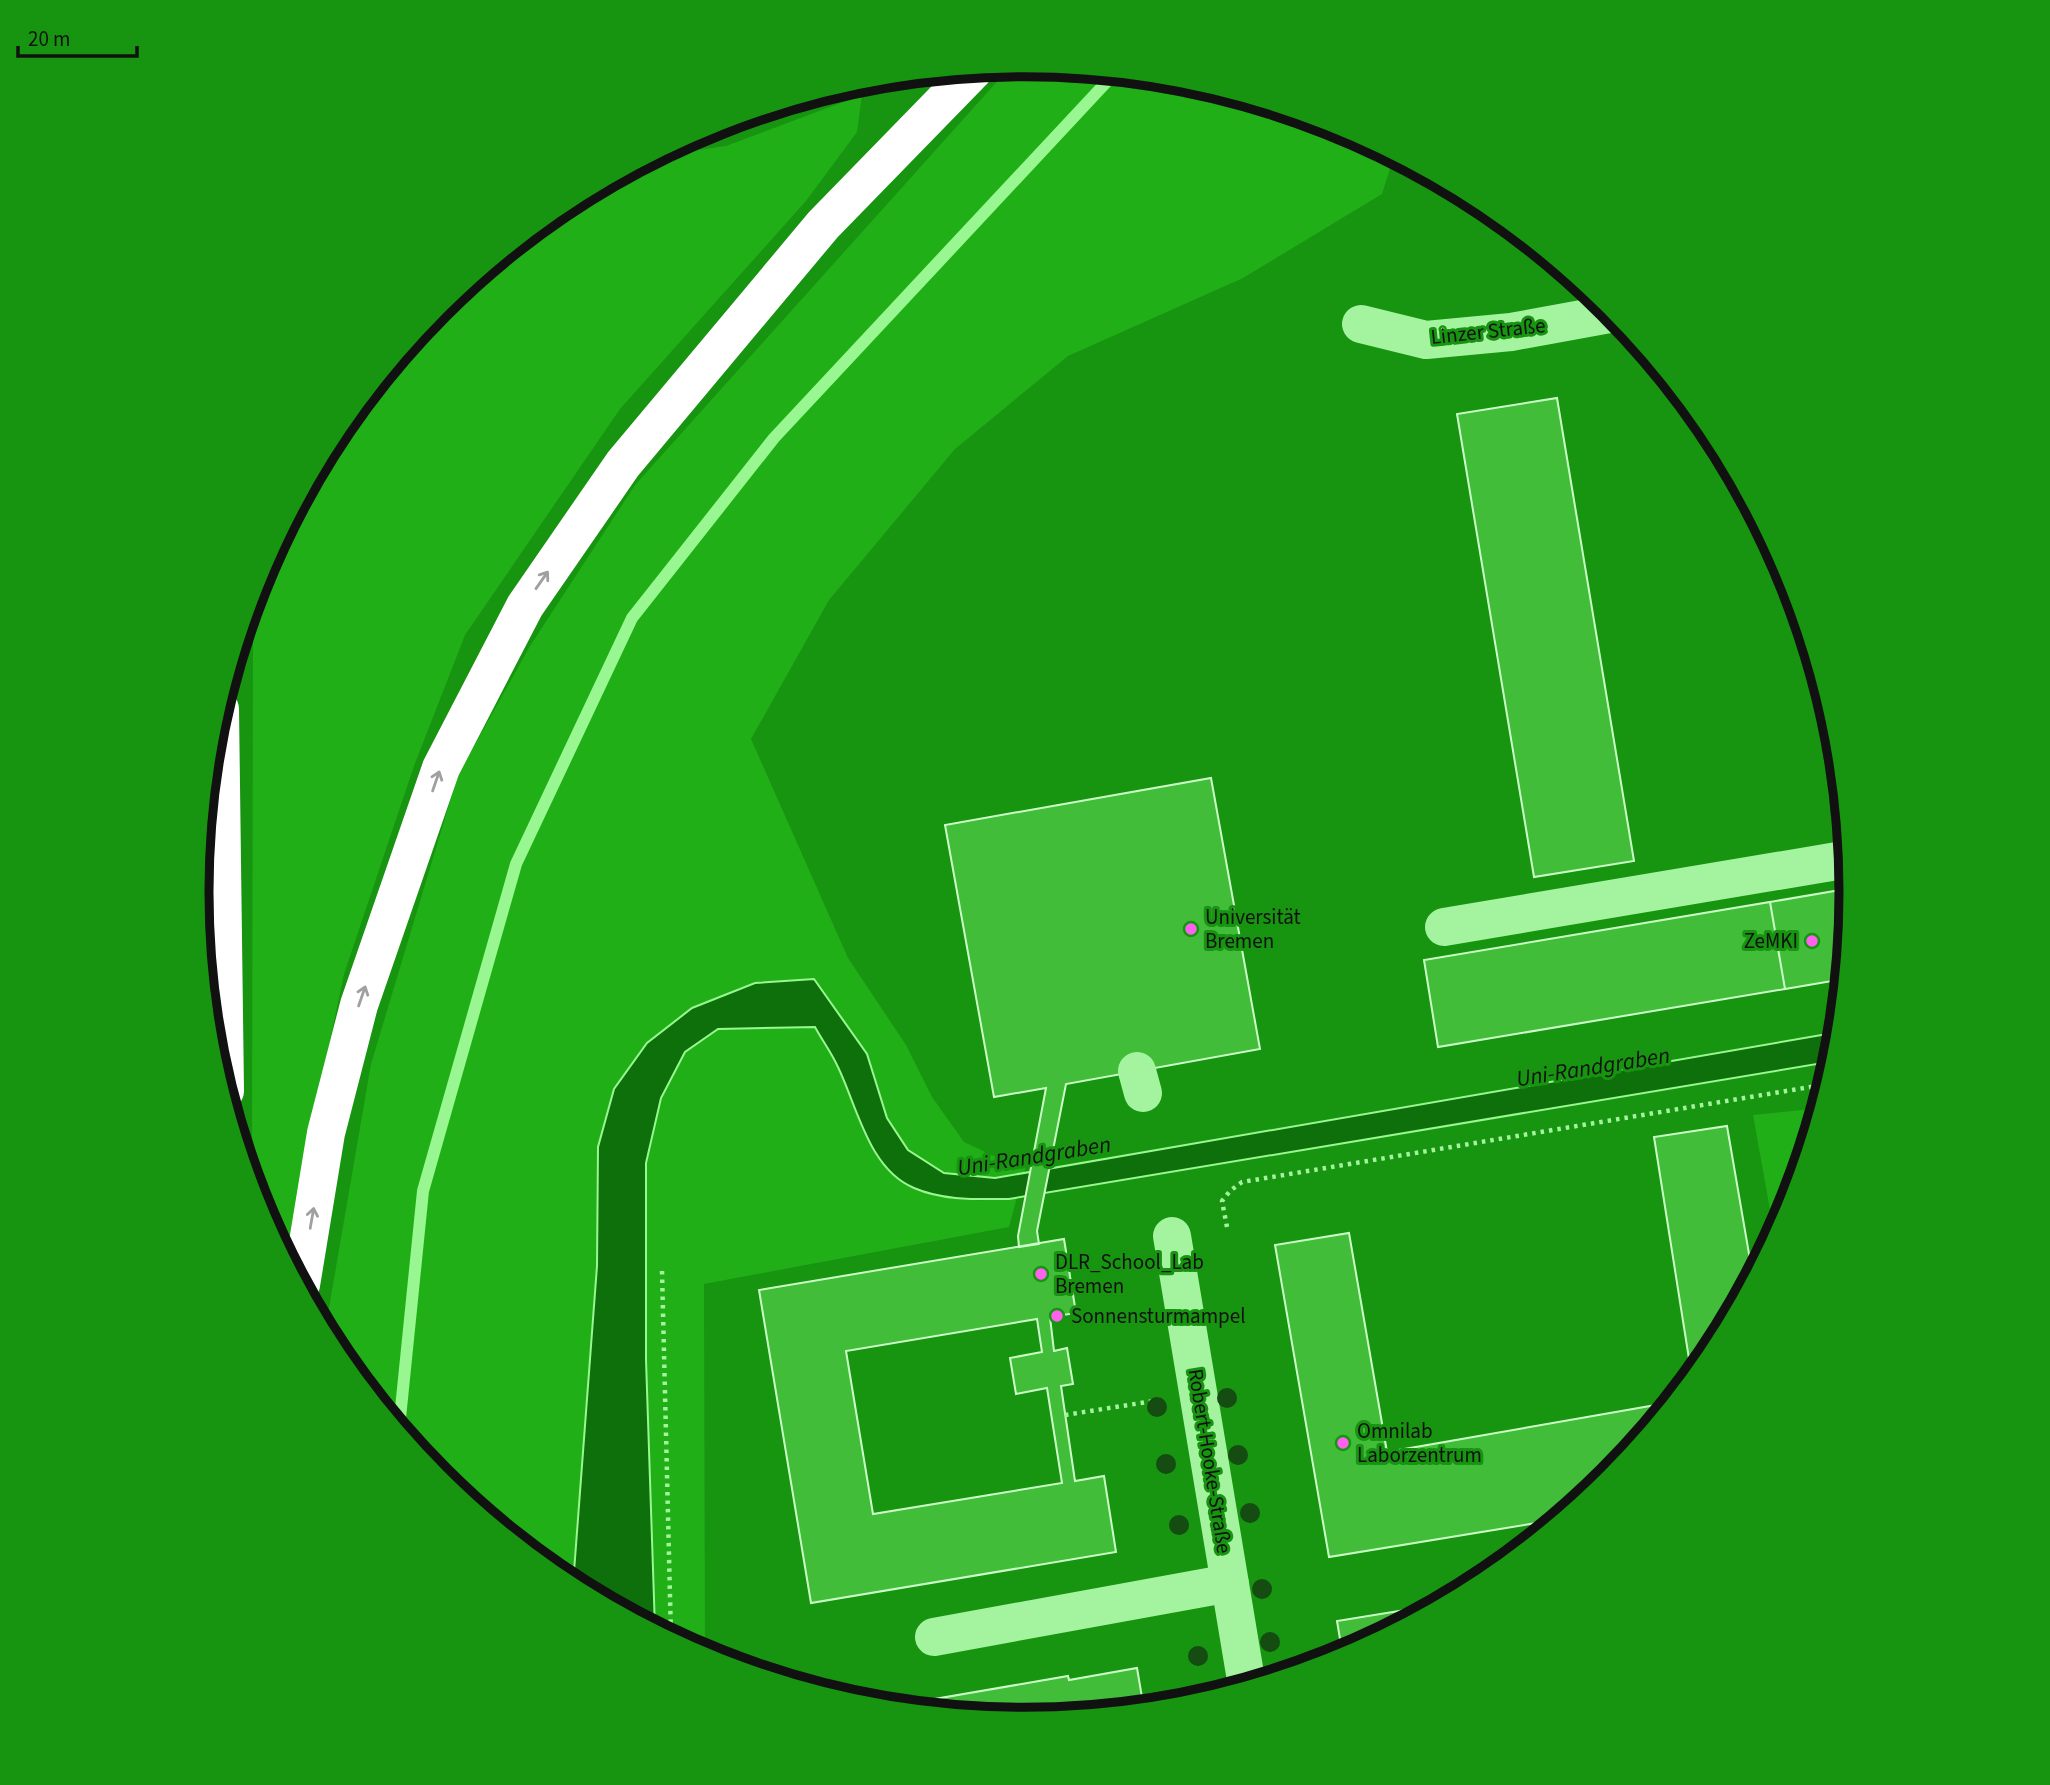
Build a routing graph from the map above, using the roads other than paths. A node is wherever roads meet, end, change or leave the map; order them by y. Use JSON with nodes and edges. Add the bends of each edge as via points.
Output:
{"nodes":[{"id":1,"x":965,"y":80,"type":"edge"},
{"id":2,"x":1601,"y":315,"type":"edge"},
{"id":3,"x":1361,"y":324,"type":"dead end"},
{"id":4,"x":221,"y":759,"type":"edge"},
{"id":5,"x":1839,"y":861,"type":"edge"},
{"id":6,"x":1444,"y":927,"type":"dead end"},
{"id":7,"x":224,"y":1049,"type":"edge"},
{"id":8,"x":1172,"y":1236,"type":"dead end"},
{"id":9,"x":303,"y":1271,"type":"edge"},
{"id":10,"x":1230,"y":1584,"type":"junction"},
{"id":11,"x":934,"y":1637,"type":"dead end"},
{"id":12,"x":1246,"y":1677,"type":"edge"}],
"edges":[{"from":9,"to":1,"type":"highway","one_way":true,"via":[[326,1133],[359,1005],[441,768],[524,606],[623,464],[823,225]]},
{"from":2,"to":3,"type":"street","name":"Linzer Straße","via":[[1511,332],[1426,340]]},
{"from":4,"to":7,"type":"highway"},
{"from":5,"to":6,"type":"street"},
{"from":8,"to":10,"type":"street","name":"Robert-Hooke-Straße"},
{"from":10,"to":11,"type":"street"},
{"from":10,"to":12,"type":"street","name":"Robert-Hooke-Straße"}]}
